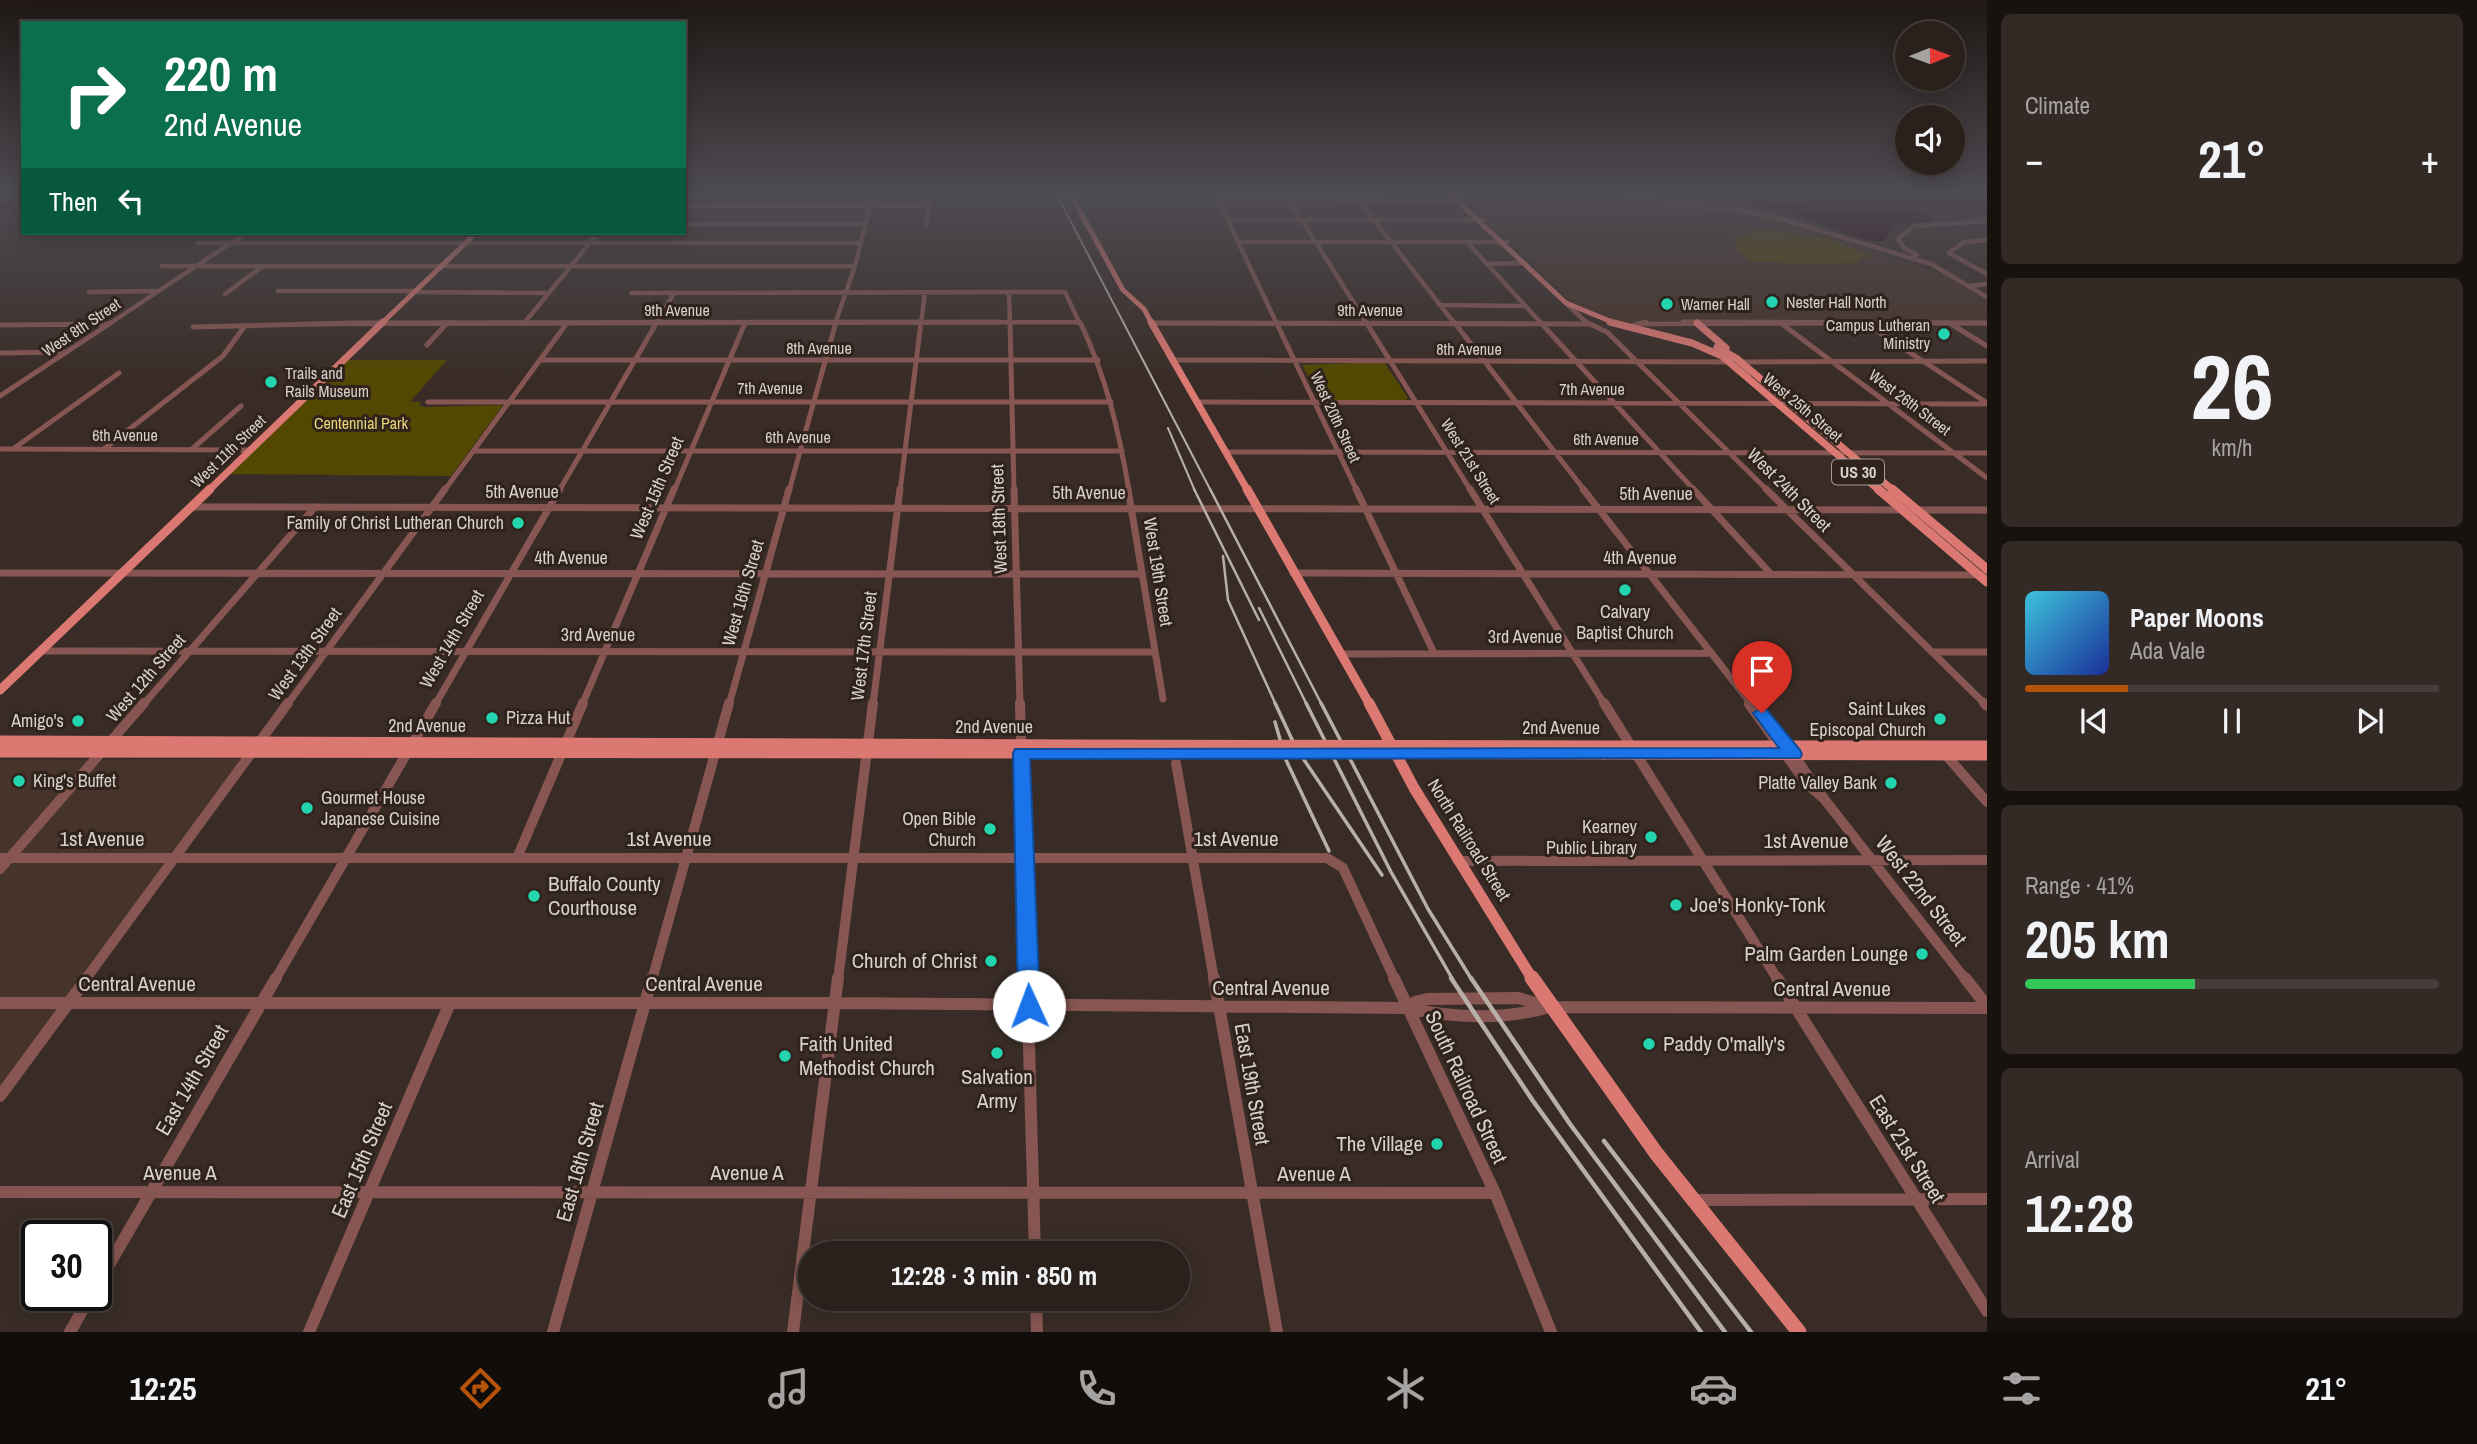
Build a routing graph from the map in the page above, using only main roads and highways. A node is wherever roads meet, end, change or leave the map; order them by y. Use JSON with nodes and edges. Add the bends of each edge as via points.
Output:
{"nodes":[{"id":1,"x":453,"y":255,"type":"edge"},
{"id":2,"x":1104,"y":255,"type":"edge"},
{"id":3,"x":1513,"y":255,"type":"edge"},
{"id":4,"x":1522,"y":255,"type":"edge"},
{"id":5,"x":1697,"y":323,"type":"road end"},
{"id":6,"x":1632,"y":326,"type":"junction"},
{"id":7,"x":1735,"y":360,"type":"junction"},
{"id":8,"x":1987,"y":569,"type":"edge"},
{"id":9,"x":1982,"y":575,"type":"edge"},
{"id":10,"x":1987,"y":582,"type":"edge"},
{"id":11,"x":0,"y":690,"type":"edge"},
{"id":12,"x":0,"y":741,"type":"edge"},
{"id":13,"x":1987,"y":746,"type":"edge"},
{"id":14,"x":255,"y":748,"type":"junction"},
{"id":15,"x":1786,"y":750,"type":"junction"},
{"id":16,"x":0,"y":752,"type":"edge"},
{"id":17,"x":1987,"y":755,"type":"edge"},
{"id":18,"x":1798,"y":1332,"type":"edge"}],
"edges":[{"from":1,"to":11,"type":"main road","name":"West 11th Street"},
{"from":2,"to":18,"type":"main road","name":"North Railroad Street","via":[[1123,290],[1142,307],[1414,788],[1550,1007]]},
{"from":3,"to":6,"type":"main road","name":"West 24th Street","via":[[1566,303]]},
{"from":4,"to":6,"type":"main road","name":"West 24th Street","via":[[1574,304]]},
{"from":5,"to":7,"type":"main road"},
{"from":6,"to":7,"type":"main road","name":"West 25th Street","number":"US 30"},
{"from":7,"to":8,"type":"main road","name":"West 25th Street","number":"US 30"},
{"from":7,"to":9,"type":"main road","name":"West 25th Street","number":"US 30","via":[[1777,403]]},
{"from":9,"to":10,"type":"main road","name":"West 25th Street","number":"US 30"},
{"from":12,"to":14,"type":"main road","name":"2nd Avenue"},
{"from":13,"to":15,"type":"main road","name":"2nd Avenue"},
{"from":14,"to":15,"type":"main road","name":"2nd Avenue","bridge":true},
{"from":14,"to":16,"type":"main road","name":"2nd Avenue"},
{"from":15,"to":17,"type":"main road","name":"2nd Avenue"}]}
